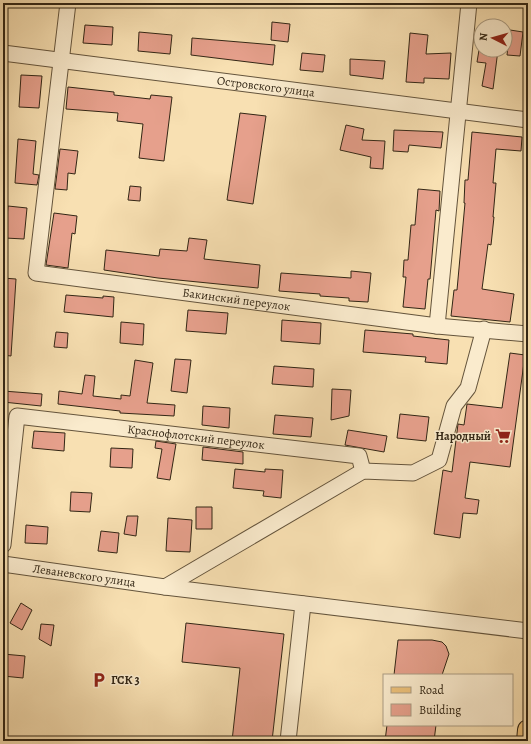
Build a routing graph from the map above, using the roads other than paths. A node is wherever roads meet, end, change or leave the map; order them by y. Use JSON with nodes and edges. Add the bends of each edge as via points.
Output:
{"nodes":[{"id":1,"x":68,"y":3,"type":"edge"},
{"id":2,"x":469,"y":3,"type":"edge"},
{"id":3,"x":3,"y":53,"type":"edge"},
{"id":4,"x":61,"y":60,"type":"junction"},
{"id":5,"x":458,"y":111,"type":"junction"},
{"id":6,"x":528,"y":120,"type":"edge"},
{"id":7,"x":437,"y":326,"type":"junction"},
{"id":8,"x":484,"y":329,"type":"junction"},
{"id":9,"x":528,"y":334,"type":"edge"},
{"id":10,"x":363,"y":471,"type":"junction"},
{"id":11,"x":3,"y":544,"type":"edge"},
{"id":12,"x":3,"y":564,"type":"edge"},
{"id":13,"x":165,"y":587,"type":"junction"},
{"id":14,"x":303,"y":604,"type":"junction"},
{"id":15,"x":528,"y":631,"type":"edge"},
{"id":16,"x":528,"y":730,"type":"edge"},
{"id":17,"x":288,"y":741,"type":"edge"},
{"id":18,"x":527,"y":741,"type":"edge"}],
"edges":[{"from":1,"to":4,"type":"street"},
{"from":2,"to":5,"type":"street"},
{"from":3,"to":4,"type":"street","name":"Островского улица"},
{"from":4,"to":5,"type":"street","name":"Островского улица"},
{"from":4,"to":7,"type":"street","name":"Бакинский переулок","via":[[36,273]]},
{"from":5,"to":6,"type":"street","name":"Островского улица"},
{"from":5,"to":7,"type":"street"},
{"from":7,"to":8,"type":"street","name":"Бакинский переулок"},
{"from":8,"to":9,"type":"street","name":"Бакинский переулок"},
{"from":8,"to":10,"type":"street","via":[[468,388],[454,406],[439,460],[413,473]]},
{"from":10,"to":11,"type":"street","name":"Краснофлотский переулок","via":[[359,456],[16,416]]},
{"from":10,"to":13,"type":"street"},
{"from":12,"to":13,"type":"street","name":"Леваневского улица"},
{"from":13,"to":14,"type":"street","name":"Леваневского улица"},
{"from":14,"to":15,"type":"street","name":"Леваневского улица"},
{"from":14,"to":17,"type":"street"},
{"from":16,"to":18,"type":"main road"}]}
